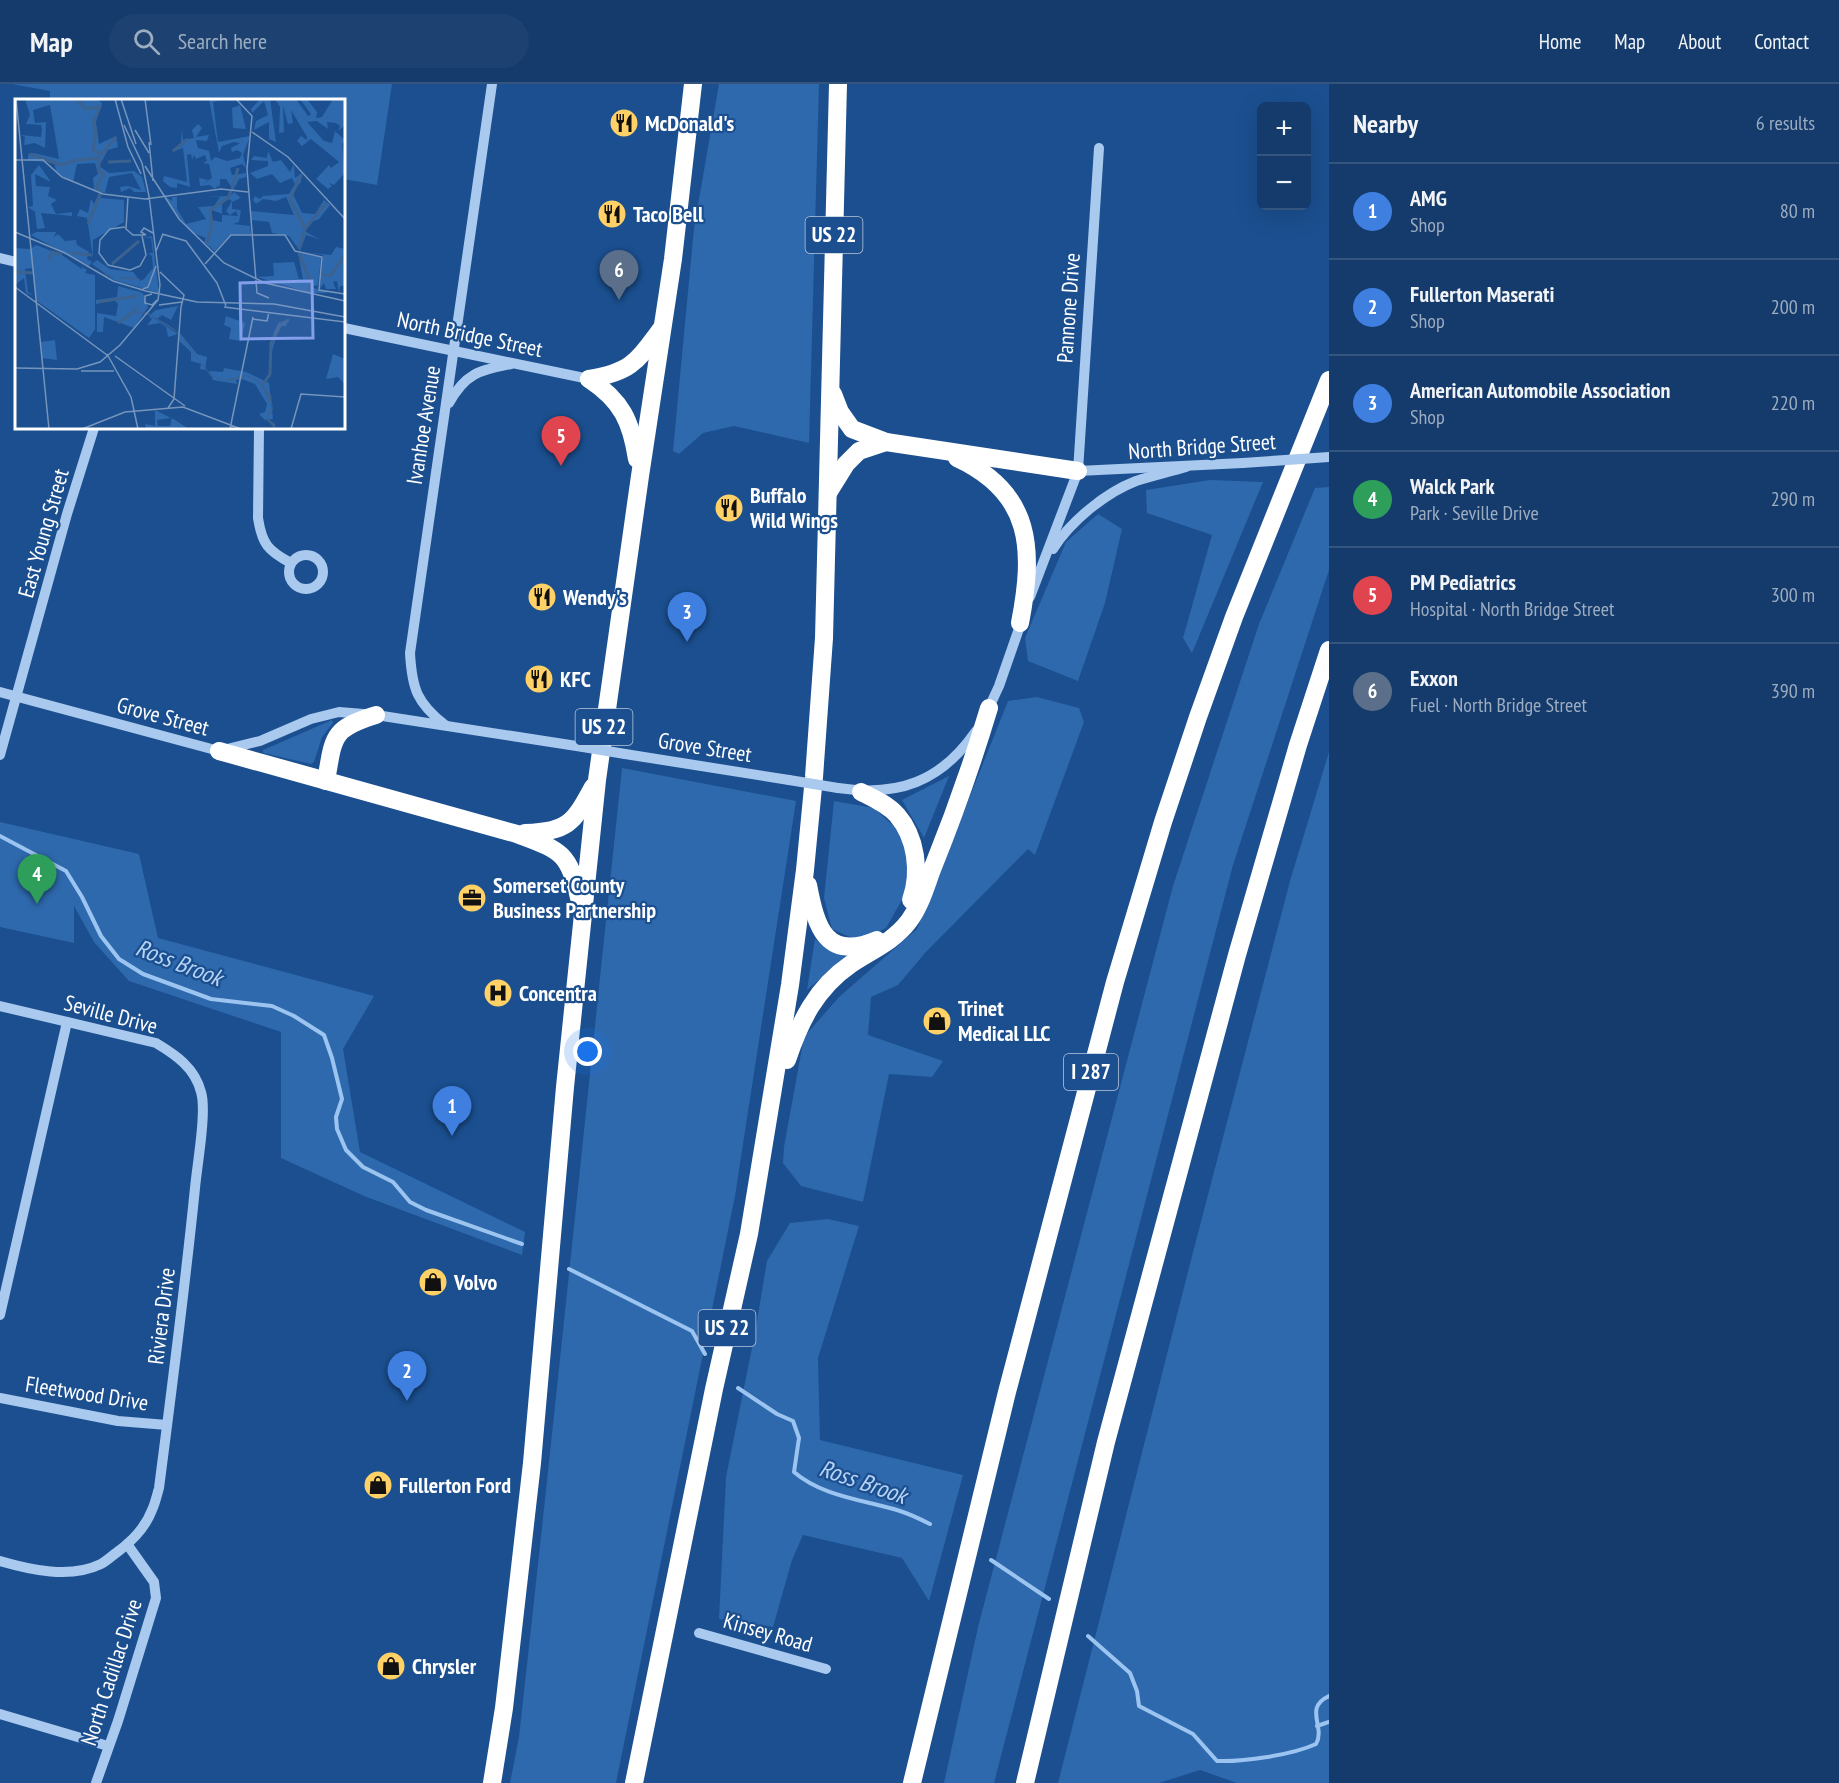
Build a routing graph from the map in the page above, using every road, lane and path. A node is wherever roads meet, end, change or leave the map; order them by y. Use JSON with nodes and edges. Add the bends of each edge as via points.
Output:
{"nodes":[{"id":1,"x":492,"y":84,"type":"edge"},
{"id":2,"x":693,"y":84,"type":"edge"},
{"id":3,"x":704,"y":84,"type":"edge"},
{"id":4,"x":838,"y":84,"type":"edge"},
{"id":5,"x":1099,"y":148,"type":"dead end"},
{"id":6,"x":679,"y":213,"type":"junction"},
{"id":7,"x":0,"y":258,"type":"edge"},
{"id":8,"x":15,"y":262,"type":"edge"},
{"id":9,"x":663,"y":327,"type":"junction"},
{"id":10,"x":345,"y":328,"type":"edge"},
{"id":11,"x":455,"y":351,"type":"junction"},
{"id":12,"x":515,"y":363,"type":"junction"},
{"id":13,"x":589,"y":380,"type":"junction"},
{"id":14,"x":1329,"y":380,"type":"edge"},
{"id":15,"x":831,"y":387,"type":"junction"},
{"id":16,"x":444,"y":411,"type":"junction"},
{"id":17,"x":94,"y":429,"type":"edge"},
{"id":18,"x":259,"y":429,"type":"edge"},
{"id":19,"x":886,"y":442,"type":"junction"},
{"id":20,"x":942,"y":451,"type":"junction"},
{"id":21,"x":1329,"y":457,"type":"edge"},
{"id":22,"x":1185,"y":467,"type":"junction"},
{"id":23,"x":1078,"y":471,"type":"junction"},
{"id":24,"x":640,"y":476,"type":"junction"},
{"id":25,"x":827,"y":495,"type":"junction"},
{"id":26,"x":291,"y":563,"type":"dead end"},
{"id":27,"x":1040,"y":569,"type":"junction"},
{"id":28,"x":1020,"y":623,"type":"junction"},
{"id":29,"x":1329,"y":650,"type":"edge"},
{"id":30,"x":0,"y":692,"type":"edge"},
{"id":31,"x":16,"y":696,"type":"junction"},
{"id":32,"x":989,"y":708,"type":"junction"},
{"id":33,"x":376,"y":715,"type":"junction"},
{"id":34,"x":445,"y":725,"type":"junction"},
{"id":35,"x":219,"y":752,"type":"junction"},
{"id":36,"x":0,"y":755,"type":"edge"},
{"id":37,"x":597,"y":780,"type":"junction"},
{"id":38,"x":326,"y":781,"type":"junction"},
{"id":39,"x":861,"y":792,"type":"junction"},
{"id":40,"x":517,"y":834,"type":"junction"},
{"id":41,"x":805,"y":870,"type":"junction"},
{"id":42,"x":582,"y":913,"type":"junction"},
{"id":43,"x":0,"y":1006,"type":"edge"},
{"id":44,"x":67,"y":1022,"type":"junction"},
{"id":45,"x":197,"y":1083,"type":"joint"},
{"id":46,"x":768,"y":1129,"type":"junction"},
{"id":47,"x":0,"y":1315,"type":"edge"},
{"id":48,"x":0,"y":1398,"type":"edge"},
{"id":49,"x":167,"y":1425,"type":"junction"},
{"id":50,"x":127,"y":1544,"type":"junction"},
{"id":51,"x":0,"y":1561,"type":"edge"},
{"id":52,"x":699,"y":1632,"type":"dead end"},
{"id":53,"x":826,"y":1669,"type":"dead end"},
{"id":54,"x":0,"y":1714,"type":"edge"},
{"id":55,"x":108,"y":1746,"type":"junction"},
{"id":56,"x":96,"y":1783,"type":"edge"},
{"id":57,"x":492,"y":1783,"type":"edge"},
{"id":58,"x":634,"y":1783,"type":"edge"},
{"id":59,"x":912,"y":1783,"type":"edge"},
{"id":60,"x":1025,"y":1783,"type":"edge"}],
"edges":[{"from":1,"to":11,"type":"street","name":"Ivanhoe Avenue"},
{"from":2,"to":6,"type":"highway","number":"US 22"},
{"from":3,"to":6,"type":"highway"},
{"from":4,"to":15,"type":"highway","number":"US 22"},
{"from":5,"to":23,"type":"street","name":"Pannone Drive"},
{"from":6,"to":9,"type":"highway","number":"US 22"},
{"from":7,"to":8,"type":"street"},
{"from":9,"to":13,"type":"highway","via":[[623,371]]},
{"from":9,"to":24,"type":"highway","number":"US 22"},
{"from":10,"to":11,"type":"street","name":"North Bridge Street"},
{"from":11,"to":12,"type":"street","name":"North Bridge Street"},
{"from":11,"to":16,"type":"street","name":"Ivanhoe Avenue"},
{"from":12,"to":13,"type":"street","name":"North Bridge Street"},
{"from":12,"to":16,"type":"street","via":[[472,375]]},
{"from":13,"to":24,"type":"highway","via":[[613,398],[625,414],[633,434]]},
{"from":14,"to":59,"type":"highway","number":"I 287","via":[[1206,695],[1115,982],[1007,1392]]},
{"from":15,"to":19,"type":"highway","via":[[840,412],[852,429]]},
{"from":15,"to":25,"type":"highway","number":"US 22"},
{"from":16,"to":34,"type":"street","name":"Ivanhoe Avenue","via":[[410,653],[411,680],[418,698]]},
{"from":17,"to":31,"type":"street","name":"East Young Street"},
{"from":18,"to":26,"type":"street","via":[[260,531],[273,553]]},
{"from":19,"to":20,"type":"highway"},
{"from":19,"to":25,"type":"highway","via":[[859,451]]},
{"from":20,"to":23,"type":"highway"},
{"from":20,"to":28,"type":"highway","via":[[971,464],[992,480],[1021,520],[1028,570]]},
{"from":21,"to":22,"type":"street","name":"North Bridge Street","bridge":true},
{"from":22,"to":23,"type":"street","name":"North Bridge Street"},
{"from":22,"to":27,"type":"street","via":[[1135,482],[1099,502],[1068,529]]},
{"from":23,"to":27,"type":"street","name":"Grove Street"},
{"from":24,"to":37,"type":"highway","number":"US 22"},
{"from":25,"to":41,"type":"highway","number":"US 22","via":[[824,638]]},
{"from":27,"to":28,"type":"street","name":"Grove Street"},
{"from":28,"to":32,"type":"street","name":"Grove Street"},
{"from":29,"to":60,"type":"highway","via":[[1237,955],[1106,1442]]},
{"from":30,"to":31,"type":"street","name":"Grove Street"},
{"from":31,"to":35,"type":"street","name":"Grove Street"},
{"from":31,"to":36,"type":"street","name":"East Young Street"},
{"from":32,"to":39,"type":"street","name":"Grove Street","via":[[968,743],[931,775],[890,790]]},
{"from":32,"to":46,"type":"highway","via":[[916,910],[899,933],[852,964],[817,995],[792,1044]]},
{"from":33,"to":34,"type":"street","name":"Grove Street"},
{"from":33,"to":35,"type":"street","name":"Grove Street","via":[[326,714],[274,737]]},
{"from":33,"to":38,"type":"highway","via":[[340,730]]},
{"from":34,"to":39,"type":"street","name":"Grove Street","bridge":true},
{"from":35,"to":38,"type":"highway"},
{"from":37,"to":40,"type":"highway","via":[[581,809],[564,826],[547,832]]},
{"from":37,"to":42,"type":"highway","number":"US 22"},
{"from":38,"to":40,"type":"highway"},
{"from":39,"to":41,"type":"highway","via":[[896,814],[913,845],[916,879],[908,910],[888,933],[865,945],[840,946],[829,939],[814,916]]},
{"from":40,"to":42,"type":"highway","via":[[563,855],[573,871]]},
{"from":41,"to":46,"type":"highway","number":"US 22"},
{"from":42,"to":57,"type":"highway","number":"US 22","via":[[532,1463]]},
{"from":43,"to":44,"type":"street","name":"Seville Drive"},
{"from":44,"to":45,"type":"street","name":"Seville Drive","via":[[156,1043],[179,1057]]},
{"from":44,"to":47,"type":"street"},
{"from":45,"to":49,"type":"street","name":"Riviera Drive","via":[[202,1093],[202,1119]]},
{"from":46,"to":58,"type":"highway","number":"US 22"},
{"from":48,"to":49,"type":"street","name":"Fleetwood Drive","via":[[118,1421]]},
{"from":49,"to":50,"type":"street","name":"Riviera Drive","via":[[159,1488],[152,1510]]},
{"from":50,"to":51,"type":"street","name":"Riviera Drive","via":[[89,1568],[44,1571]]},
{"from":50,"to":55,"type":"street","name":"North Cadillac Drive","via":[[154,1582],[156,1598]]},
{"from":52,"to":53,"type":"street","name":"Kinsey Road"},
{"from":54,"to":55,"type":"street"},
{"from":55,"to":56,"type":"street","name":"North Cadillac Drive"}]}
